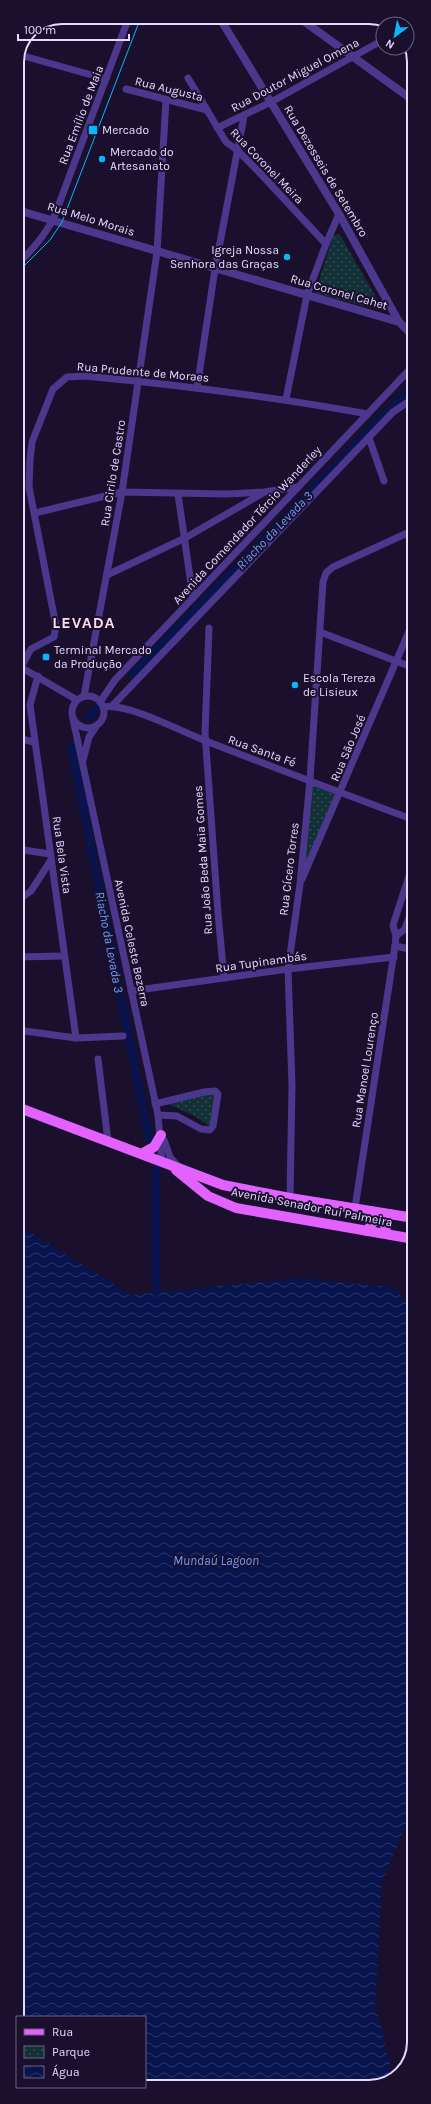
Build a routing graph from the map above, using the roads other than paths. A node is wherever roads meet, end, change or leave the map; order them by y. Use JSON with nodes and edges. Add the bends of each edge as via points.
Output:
{"nodes":[{"id":1,"x":126,"y":24,"type":"edge"},
{"id":2,"x":223,"y":24,"type":"edge"},
{"id":3,"x":308,"y":24,"type":"edge"},
{"id":4,"x":375,"y":45,"type":"edge"},
{"id":5,"x":25,"y":56,"type":"edge"},
{"id":6,"x":353,"y":57,"type":"junction"},
{"id":7,"x":188,"y":78,"type":"dead end"},
{"id":8,"x":106,"y":79,"type":"junction"},
{"id":9,"x":126,"y":89,"type":"dead end"},
{"id":10,"x":407,"y":96,"type":"edge"},
{"id":11,"x":166,"y":100,"type":"junction"},
{"id":12,"x":271,"y":102,"type":"junction"},
{"id":13,"x":207,"y":110,"type":"junction"},
{"id":14,"x":244,"y":116,"type":"junction"},
{"id":15,"x":217,"y":128,"type":"junction"},
{"id":16,"x":237,"y":150,"type":"junction"},
{"id":17,"x":24,"y":212,"type":"edge"},
{"id":18,"x":339,"y":214,"type":"junction"},
{"id":19,"x":53,"y":220,"type":"junction"},
{"id":20,"x":326,"y":244,"type":"junction"},
{"id":21,"x":157,"y":252,"type":"junction"},
{"id":22,"x":24,"y":257,"type":"edge"},
{"id":23,"x":215,"y":269,"type":"junction"},
{"id":24,"x":307,"y":295,"type":"junction"},
{"id":25,"x":399,"y":322,"type":"junction"},
{"id":26,"x":407,"y":329,"type":"edge"},
{"id":27,"x":407,"y":372,"type":"edge"},
{"id":28,"x":138,"y":381,"type":"junction"},
{"id":29,"x":197,"y":388,"type":"junction"},
{"id":30,"x":286,"y":400,"type":"junction"},
{"id":31,"x":407,"y":403,"type":"edge"},
{"id":32,"x":368,"y":414,"type":"junction"},
{"id":33,"x":369,"y":438,"type":"junction"},
{"id":34,"x":384,"y":481,"type":"dead end"},
{"id":35,"x":298,"y":487,"type":"junction"},
{"id":36,"x":122,"y":492,"type":"junction"},
{"id":37,"x":264,"y":492,"type":"junction"},
{"id":38,"x":178,"y":494,"type":"junction"},
{"id":39,"x":35,"y":513,"type":"junction"},
{"id":40,"x":407,"y":533,"type":"edge"},
{"id":41,"x":185,"y":538,"type":"junction"},
{"id":42,"x":107,"y":575,"type":"junction"},
{"id":43,"x":193,"y":598,"type":"junction"},
{"id":44,"x":208,"y":628,"type":"dead end"},
{"id":45,"x":320,"y":632,"type":"junction"},
{"id":46,"x":407,"y":636,"type":"edge"},
{"id":47,"x":24,"y":659,"type":"edge"},
{"id":48,"x":396,"y":661,"type":"junction"},
{"id":49,"x":407,"y":665,"type":"edge"},
{"id":50,"x":24,"y":669,"type":"edge"},
{"id":51,"x":38,"y":676,"type":"junction"},
{"id":52,"x":81,"y":698,"type":"junction"},
{"id":53,"x":102,"y":704,"type":"junction"},
{"id":54,"x":113,"y":706,"type":"junction"},
{"id":55,"x":73,"y":719,"type":"junction"},
{"id":56,"x":97,"y":725,"type":"junction"},
{"id":57,"x":24,"y":740,"type":"edge"},
{"id":58,"x":206,"y":741,"type":"junction"},
{"id":59,"x":34,"y":742,"type":"junction"},
{"id":60,"x":83,"y":762,"type":"junction"},
{"id":61,"x":310,"y":780,"type":"junction"},
{"id":62,"x":341,"y":793,"type":"junction"},
{"id":63,"x":407,"y":817,"type":"edge"},
{"id":64,"x":24,"y":851,"type":"edge"},
{"id":65,"x":51,"y":857,"type":"junction"},
{"id":66,"x":407,"y":882,"type":"edge"},
{"id":67,"x":300,"y":884,"type":"junction"},
{"id":68,"x":24,"y":896,"type":"edge"},
{"id":69,"x":407,"y":923,"type":"edge"},
{"id":70,"x":396,"y":936,"type":"junction"},
{"id":71,"x":395,"y":946,"type":"junction"},
{"id":72,"x":407,"y":949,"type":"edge"},
{"id":73,"x":64,"y":956,"type":"junction"},
{"id":74,"x":24,"y":957,"type":"edge"},
{"id":75,"x":394,"y":957,"type":"junction"},
{"id":76,"x":288,"y":969,"type":"junction"},
{"id":77,"x":224,"y":978,"type":"junction"},
{"id":78,"x":131,"y":992,"type":"junction"},
{"id":79,"x":24,"y":1031,"type":"edge"},
{"id":80,"x":122,"y":1036,"type":"dead end"},
{"id":81,"x":76,"y":1038,"type":"junction"},
{"id":82,"x":98,"y":1059,"type":"dead end"},
{"id":83,"x":155,"y":1104,"type":"junction"},
{"id":84,"x":24,"y":1110,"type":"edge"},
{"id":85,"x":158,"y":1116,"type":"junction"},
{"id":86,"x":160,"y":1132,"type":"junction"},
{"id":87,"x":108,"y":1141,"type":"junction"},
{"id":88,"x":143,"y":1153,"type":"junction"},
{"id":89,"x":166,"y":1164,"type":"junction"},
{"id":90,"x":182,"y":1170,"type":"junction"},
{"id":91,"x":290,"y":1198,"type":"junction"},
{"id":92,"x":355,"y":1208,"type":"junction"},
{"id":93,"x":371,"y":1211,"type":"junction"},
{"id":94,"x":390,"y":1214,"type":"junction"},
{"id":95,"x":407,"y":1217,"type":"edge"},
{"id":96,"x":367,"y":1231,"type":"junction"},
{"id":97,"x":386,"y":1234,"type":"junction"},
{"id":98,"x":407,"y":1238,"type":"edge"}],
"edges":[{"from":1,"to":8,"type":"street","name":"Rua Emílio de Maia"},
{"from":2,"to":12,"type":"street","name":"Rua Dezesseis de Setembro"},
{"from":3,"to":6,"type":"street"},
{"from":4,"to":6,"type":"street","name":"Rua Doutor Miguel Omena"},
{"from":5,"to":8,"type":"street"},
{"from":6,"to":10,"type":"street"},
{"from":6,"to":12,"type":"street","name":"Rua Doutor Miguel Omena"},
{"from":7,"to":13,"type":"street","name":"Rua Coronel Meira"},
{"from":8,"to":19,"type":"street","name":"Rua Emílio de Maia"},
{"from":9,"to":11,"type":"street","name":"Rua Augusta"},
{"from":11,"to":13,"type":"street","name":"Rua Augusta"},
{"from":11,"to":21,"type":"street","name":"Rua Cirilo de Castro"},
{"from":12,"to":14,"type":"street","name":"Rua Doutor Miguel Omena"},
{"from":12,"to":18,"type":"street","name":"Rua Dezesseis de Setembro"},
{"from":13,"to":15,"type":"street","name":"Rua Coronel Meira"},
{"from":14,"to":15,"type":"street","name":"Rua Doutor Miguel Omena"},
{"from":14,"to":16,"type":"street"},
{"from":15,"to":16,"type":"street","name":"Rua Coronel Meira","via":[[226,142]]},
{"from":16,"to":20,"type":"street","name":"Rua Coronel Meira"},
{"from":16,"to":23,"type":"street"},
{"from":17,"to":19,"type":"street","name":"Rua Melo Morais"},
{"from":18,"to":20,"type":"street"},
{"from":18,"to":25,"type":"street","name":"Rua Dezesseis de Setembro"},
{"from":19,"to":21,"type":"street","name":"Rua Melo Morais"},
{"from":19,"to":22,"type":"street","name":"Rua Emílio de Maia","via":[[41,240]]},
{"from":20,"to":24,"type":"street"},
{"from":21,"to":23,"type":"street","name":"Rua Coronel Cahet"},
{"from":21,"to":28,"type":"street","name":"Rua Cirilo de Castro"},
{"from":23,"to":24,"type":"street","name":"Rua Coronel Cahet"},
{"from":23,"to":29,"type":"street"},
{"from":24,"to":25,"type":"street","name":"Rua Coronel Cahet"},
{"from":24,"to":30,"type":"street"},
{"from":25,"to":26,"type":"street","name":"Rua Dezesseis de Setembro"},
{"from":27,"to":32,"type":"street","name":"Avenida Comendador Tércio Wanderley"},
{"from":28,"to":29,"type":"street","name":"Rua Prudente de Moraes"},
{"from":28,"to":36,"type":"street","name":"Rua Cirilo de Castro"},
{"from":28,"to":39,"type":"street","name":"Rua Prudente de Moraes","via":[[85,376],[67,377],[53,390],[32,442],[29,487]]},
{"from":29,"to":30,"type":"street","name":"Rua Prudente de Moraes"},
{"from":30,"to":32,"type":"street","name":"Rua Prudente de Moraes"},
{"from":31,"to":33,"type":"street","via":[[394,412]]},
{"from":32,"to":35,"type":"street","name":"Avenida Comendador Tércio Wanderley"},
{"from":33,"to":34,"type":"street"},
{"from":33,"to":54,"type":"street"},
{"from":35,"to":37,"type":"street"},
{"from":35,"to":43,"type":"street","name":"Avenida Comendador Tércio Wanderley"},
{"from":36,"to":38,"type":"street"},
{"from":36,"to":39,"type":"street"},
{"from":36,"to":42,"type":"street","name":"Rua Cirilo de Castro"},
{"from":37,"to":38,"type":"street"},
{"from":37,"to":41,"type":"street"},
{"from":38,"to":41,"type":"street"},
{"from":39,"to":47,"type":"street","name":"Rua Prudente de Moraes","via":[[56,634],[31,649]]},
{"from":40,"to":45,"type":"street","name":"Rua Cícero Torres","via":[[333,567],[326,573],[323,582]]},
{"from":41,"to":42,"type":"street"},
{"from":41,"to":43,"type":"street"},
{"from":42,"to":52,"type":"street","name":"Rua Cirilo de Castro"},
{"from":43,"to":53,"type":"street","name":"Avenida Comendador Tércio Wanderley","via":[[115,680]]},
{"from":44,"to":58,"type":"street","name":"Rua João Beda Maia Gomes"},
{"from":45,"to":48,"type":"street"},
{"from":45,"to":61,"type":"street","name":"Rua Cícero Torres"},
{"from":46,"to":48,"type":"street","name":"Rua São José"},
{"from":48,"to":49,"type":"street"},
{"from":48,"to":62,"type":"street","name":"Rua São José"},
{"from":50,"to":51,"type":"street"},
{"from":51,"to":52,"type":"street"},
{"from":51,"to":59,"type":"street","name":"Rua Bela Vista","via":[[30,705]]},
{"from":52,"to":53,"type":"street","via":[[93,697]]},
{"from":52,"to":55,"type":"street","via":[[72,709]]},
{"from":53,"to":54,"type":"street","name":"Rua Santa Fé"},
{"from":53,"to":56,"type":"street","via":[[103,717]]},
{"from":54,"to":58,"type":"street","name":"Rua Santa Fé"},
{"from":55,"to":56,"type":"street","via":[[86,728]]},
{"from":55,"to":60,"type":"street","name":"Avenida Celeste Bezerra"},
{"from":56,"to":60,"type":"street","name":"Avenida Celeste Bezerra","via":[[89,737]]},
{"from":57,"to":59,"type":"street"},
{"from":58,"to":61,"type":"street","name":"Rua Santa Fé"},
{"from":58,"to":77,"type":"street","name":"Rua João Beda Maia Gomes"},
{"from":59,"to":65,"type":"street","name":"Rua Bela Vista"},
{"from":60,"to":78,"type":"street","name":"Avenida Celeste Bezerra"},
{"from":61,"to":62,"type":"street","name":"Rua Santa Fé"},
{"from":61,"to":67,"type":"street","name":"Rua Cícero Torres"},
{"from":62,"to":63,"type":"street","name":"Rua Santa Fé"},
{"from":62,"to":67,"type":"street","name":"Rua São José"},
{"from":64,"to":65,"type":"street"},
{"from":65,"to":68,"type":"street","via":[[31,891]]},
{"from":65,"to":73,"type":"street","name":"Rua Bela Vista"},
{"from":66,"to":70,"type":"street","name":"Rua Manoel Lourenço","via":[[393,925]]},
{"from":67,"to":76,"type":"street","name":"Rua Cícero Torres"},
{"from":69,"to":70,"type":"street","via":[[405,929]]},
{"from":70,"to":71,"type":"street","name":"Rua Manoel Lourenço"},
{"from":71,"to":72,"type":"street"},
{"from":71,"to":75,"type":"street","name":"Rua Manoel Lourenço"},
{"from":73,"to":74,"type":"street"},
{"from":73,"to":81,"type":"street","name":"Rua Bela Vista"},
{"from":75,"to":76,"type":"street","name":"Rua Tupinambás"},
{"from":75,"to":92,"type":"street","name":"Rua Manoel Lourenço"},
{"from":76,"to":77,"type":"street","name":"Rua Tupinambás"},
{"from":76,"to":91,"type":"street","name":"Rua Cícero Torres","via":[[292,1085]]},
{"from":77,"to":78,"type":"street","name":"Rua Tupinambás"},
{"from":78,"to":83,"type":"street","name":"Avenida Celeste Bezerra"},
{"from":79,"to":81,"type":"street"},
{"from":80,"to":81,"type":"street"},
{"from":82,"to":87,"type":"street"},
{"from":83,"to":85,"type":"street","name":"Avenida Celeste Bezerra"},
{"from":83,"to":85,"type":"street","via":[[204,1092],[216,1091],[218,1094],[214,1126],[210,1130],[177,1116]]},
{"from":84,"to":87,"type":"main road","name":"Avenida Senador Rui Palmeira"},
{"from":85,"to":86,"type":"street","name":"Avenida Celeste Bezerra"},
{"from":86,"to":88,"type":"main road","via":[[154,1147]]},
{"from":86,"to":89,"type":"street","name":"Avenida Celeste Bezerra"},
{"from":86,"to":90,"type":"street","name":"Avenida Celeste Bezerra","via":[[170,1157]]},
{"from":87,"to":88,"type":"main road","name":"Avenida Senador Rui Palmeira"},
{"from":88,"to":89,"type":"main road","name":"Avenida Senador Rui Palmeira"},
{"from":89,"to":90,"type":"main road","name":"Avenida Senador Rui Palmeira"},
{"from":89,"to":96,"type":"main road","name":"Avenida Senador Rui Palmeira","via":[[208,1196],[226,1205]]},
{"from":90,"to":91,"type":"main road","name":"Avenida Senador Rui Palmeira","via":[[228,1186]]},
{"from":91,"to":92,"type":"main road","name":"Avenida Senador Rui Palmeira"},
{"from":92,"to":93,"type":"main road","name":"Avenida Senador Rui Palmeira"},
{"from":93,"to":94,"type":"main road","name":"Avenida Senador Rui Palmeira"},
{"from":93,"to":96,"type":"main road","via":[[373,1222]]},
{"from":94,"to":95,"type":"main road","name":"Avenida Senador Rui Palmeira"},
{"from":94,"to":97,"type":"main road","via":[[385,1223]]},
{"from":96,"to":97,"type":"main road","name":"Avenida Senador Rui Palmeira"},
{"from":97,"to":98,"type":"main road","name":"Avenida Senador Rui Palmeira"}]}
